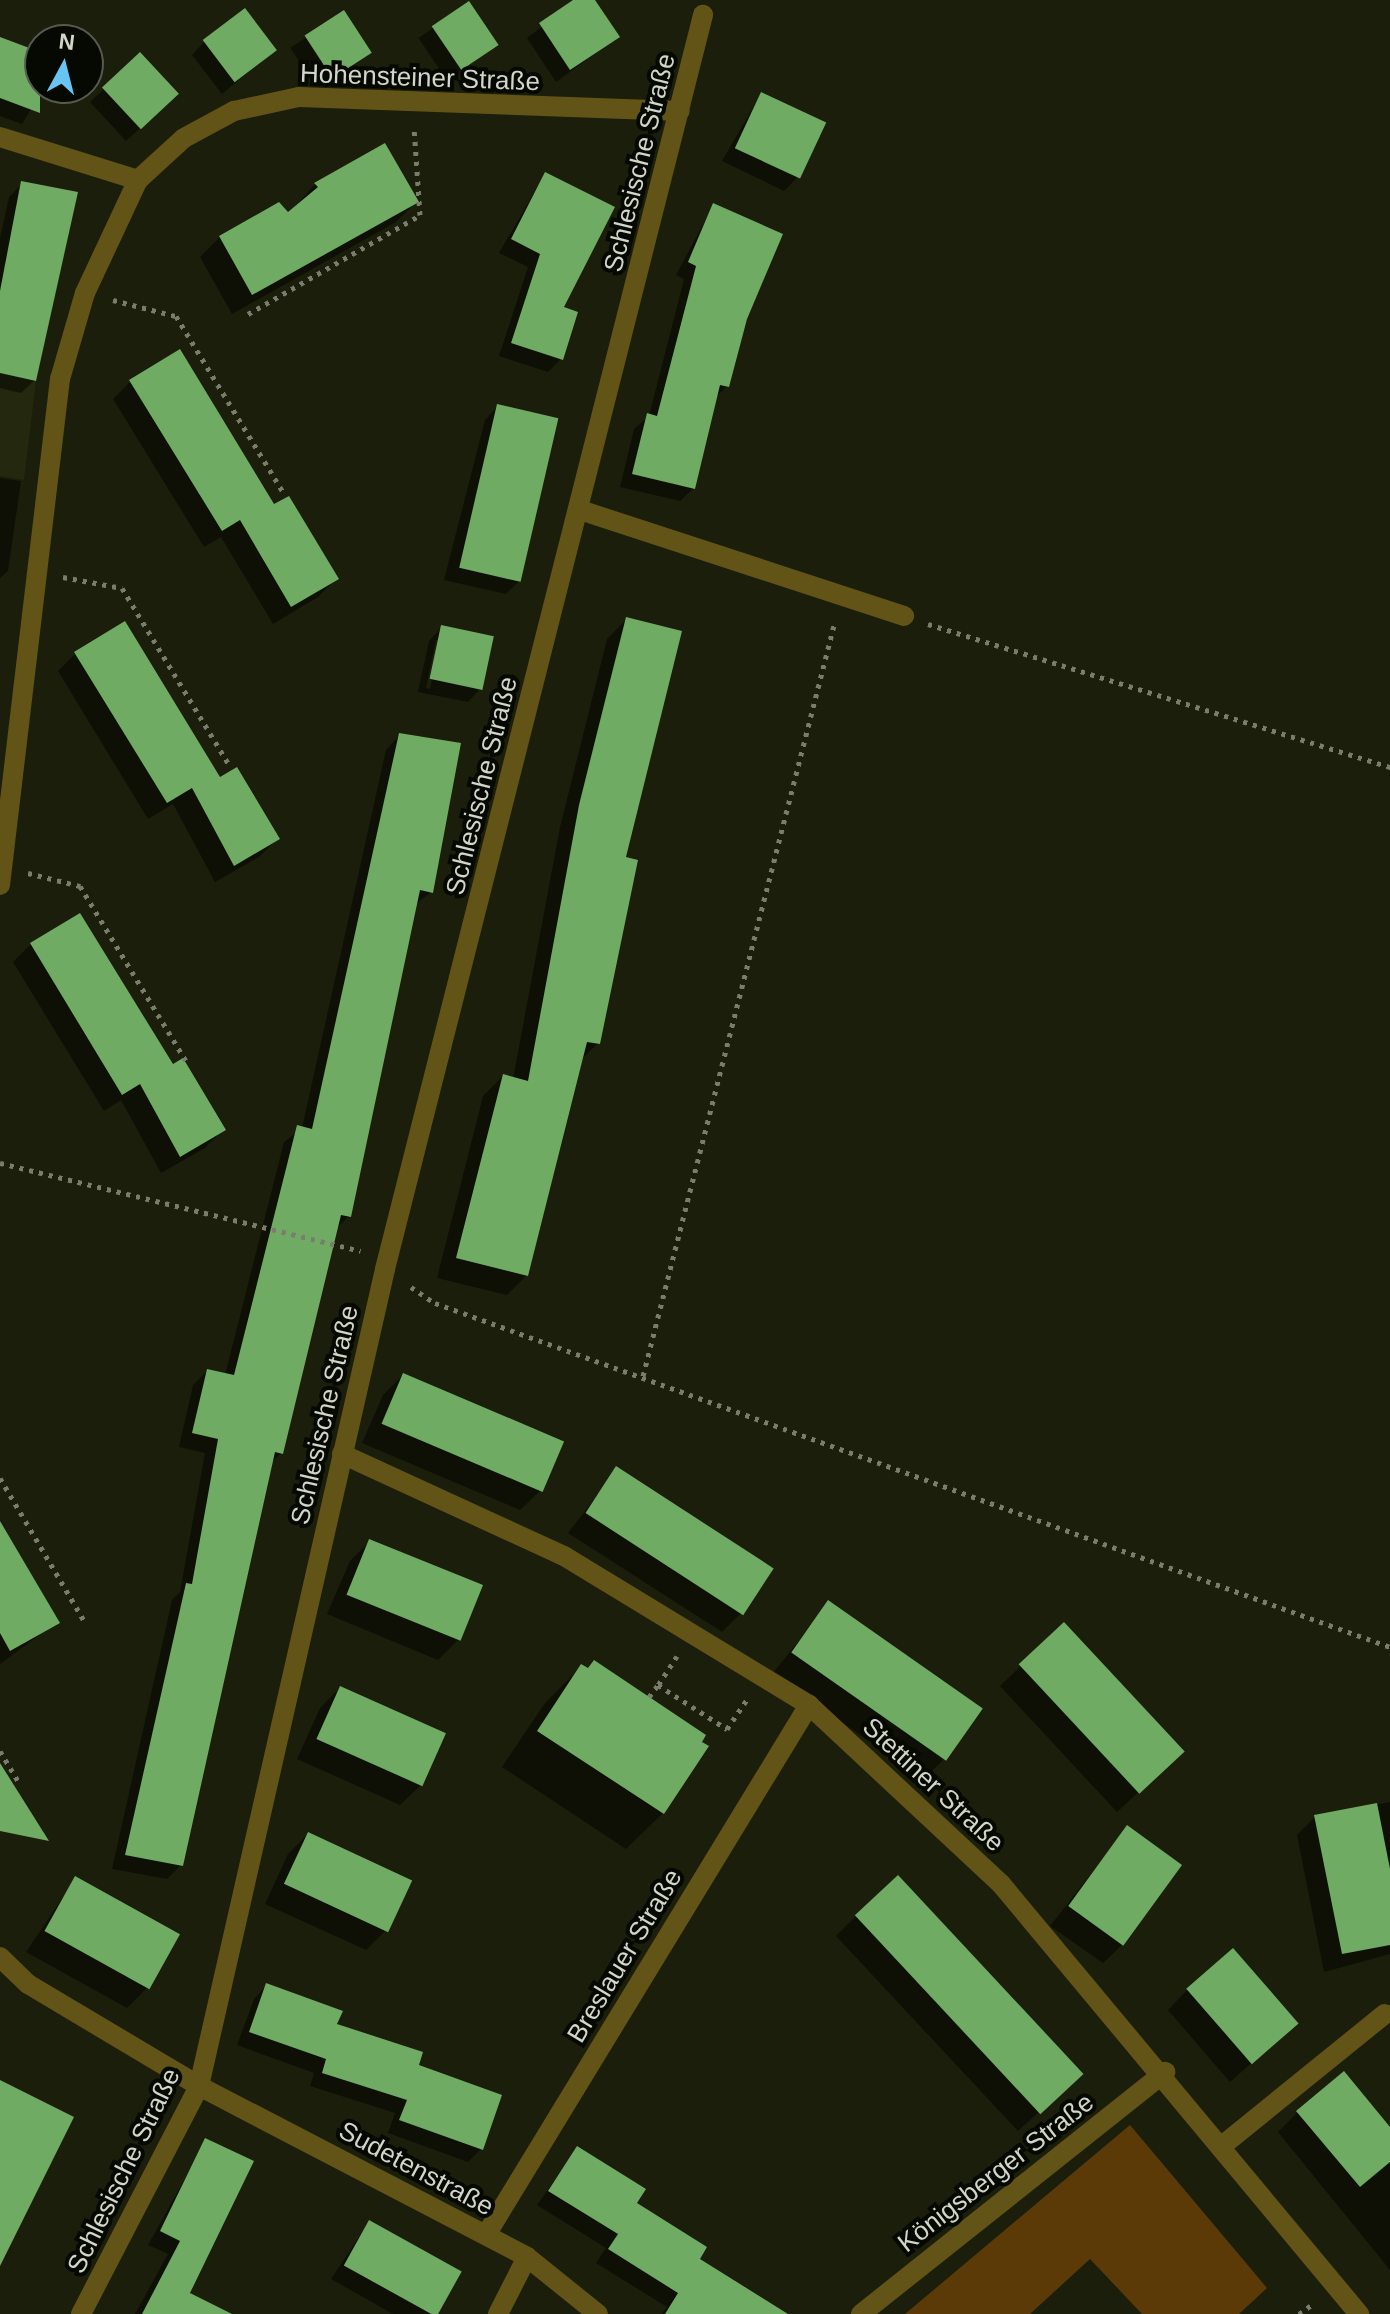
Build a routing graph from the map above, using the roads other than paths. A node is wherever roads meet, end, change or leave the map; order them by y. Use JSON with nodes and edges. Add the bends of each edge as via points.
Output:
{"nodes":[{"id":1,"x":703,"y":15,"type":"dead end"},
{"id":2,"x":680,"y":111,"type":"junction"},
{"id":3,"x":0,"y":137,"type":"edge"},
{"id":4,"x":138,"y":180,"type":"junction"},
{"id":5,"x":580,"y":510,"type":"junction"},
{"id":6,"x":904,"y":616,"type":"road end"},
{"id":7,"x":2,"y":876,"type":"edge"},
{"id":8,"x":342,"y":1454,"type":"junction"},
{"id":9,"x":809,"y":1705,"type":"junction"},
{"id":10,"x":0,"y":1957,"type":"edge"},
{"id":11,"x":1385,"y":2014,"type":"dead end"},
{"id":12,"x":1165,"y":2072,"type":"junction"},
{"id":13,"x":199,"y":2086,"type":"junction"},
{"id":14,"x":1223,"y":2145,"type":"junction"},
{"id":15,"x":486,"y":2235,"type":"junction"},
{"id":16,"x":527,"y":2257,"type":"junction"},
{"id":17,"x":81,"y":2314,"type":"edge"},
{"id":18,"x":498,"y":2314,"type":"edge"},
{"id":19,"x":598,"y":2314,"type":"edge"},
{"id":20,"x":861,"y":2314,"type":"edge"},
{"id":21,"x":1359,"y":2314,"type":"edge"}],
"edges":[{"from":1,"to":2,"type":"street","name":"Schlesische Straße"},
{"from":2,"to":4,"type":"street","name":"Hohensteiner Straße","via":[[299,97],[234,111],[184,138]]},
{"from":2,"to":5,"type":"street","name":"Schlesische Straße"},
{"from":3,"to":4,"type":"street"},
{"from":4,"to":7,"type":"street","name":"Hohensteiner Straße","via":[[85,293],[60,379]]},
{"from":5,"to":6,"type":"street"},
{"from":5,"to":8,"type":"street","name":"Schlesische Straße"},
{"from":8,"to":9,"type":"street","name":"Stettiner Straße","via":[[564,1556]]},
{"from":8,"to":13,"type":"street","name":"Schlesische Straße"},
{"from":9,"to":12,"type":"street","name":"Stettiner Straße","via":[[1001,1884]]},
{"from":9,"to":15,"type":"street","name":"Breslauer Straße"},
{"from":10,"to":13,"type":"street","name":"Sudetenstraße","via":[[28,1984]]},
{"from":11,"to":14,"type":"street"},
{"from":12,"to":14,"type":"street","name":"Stettiner Straße"},
{"from":12,"to":20,"type":"street","name":"Königsberger Straße"},
{"from":13,"to":15,"type":"street","name":"Sudetenstraße"},
{"from":13,"to":17,"type":"street","name":"Schlesische Straße"},
{"from":14,"to":21,"type":"street","name":"Stettiner Straße"},
{"from":15,"to":16,"type":"street","name":"Sudetenstraße"},
{"from":16,"to":18,"type":"street"},
{"from":16,"to":19,"type":"street","name":"Sudetenstraße"}]}
